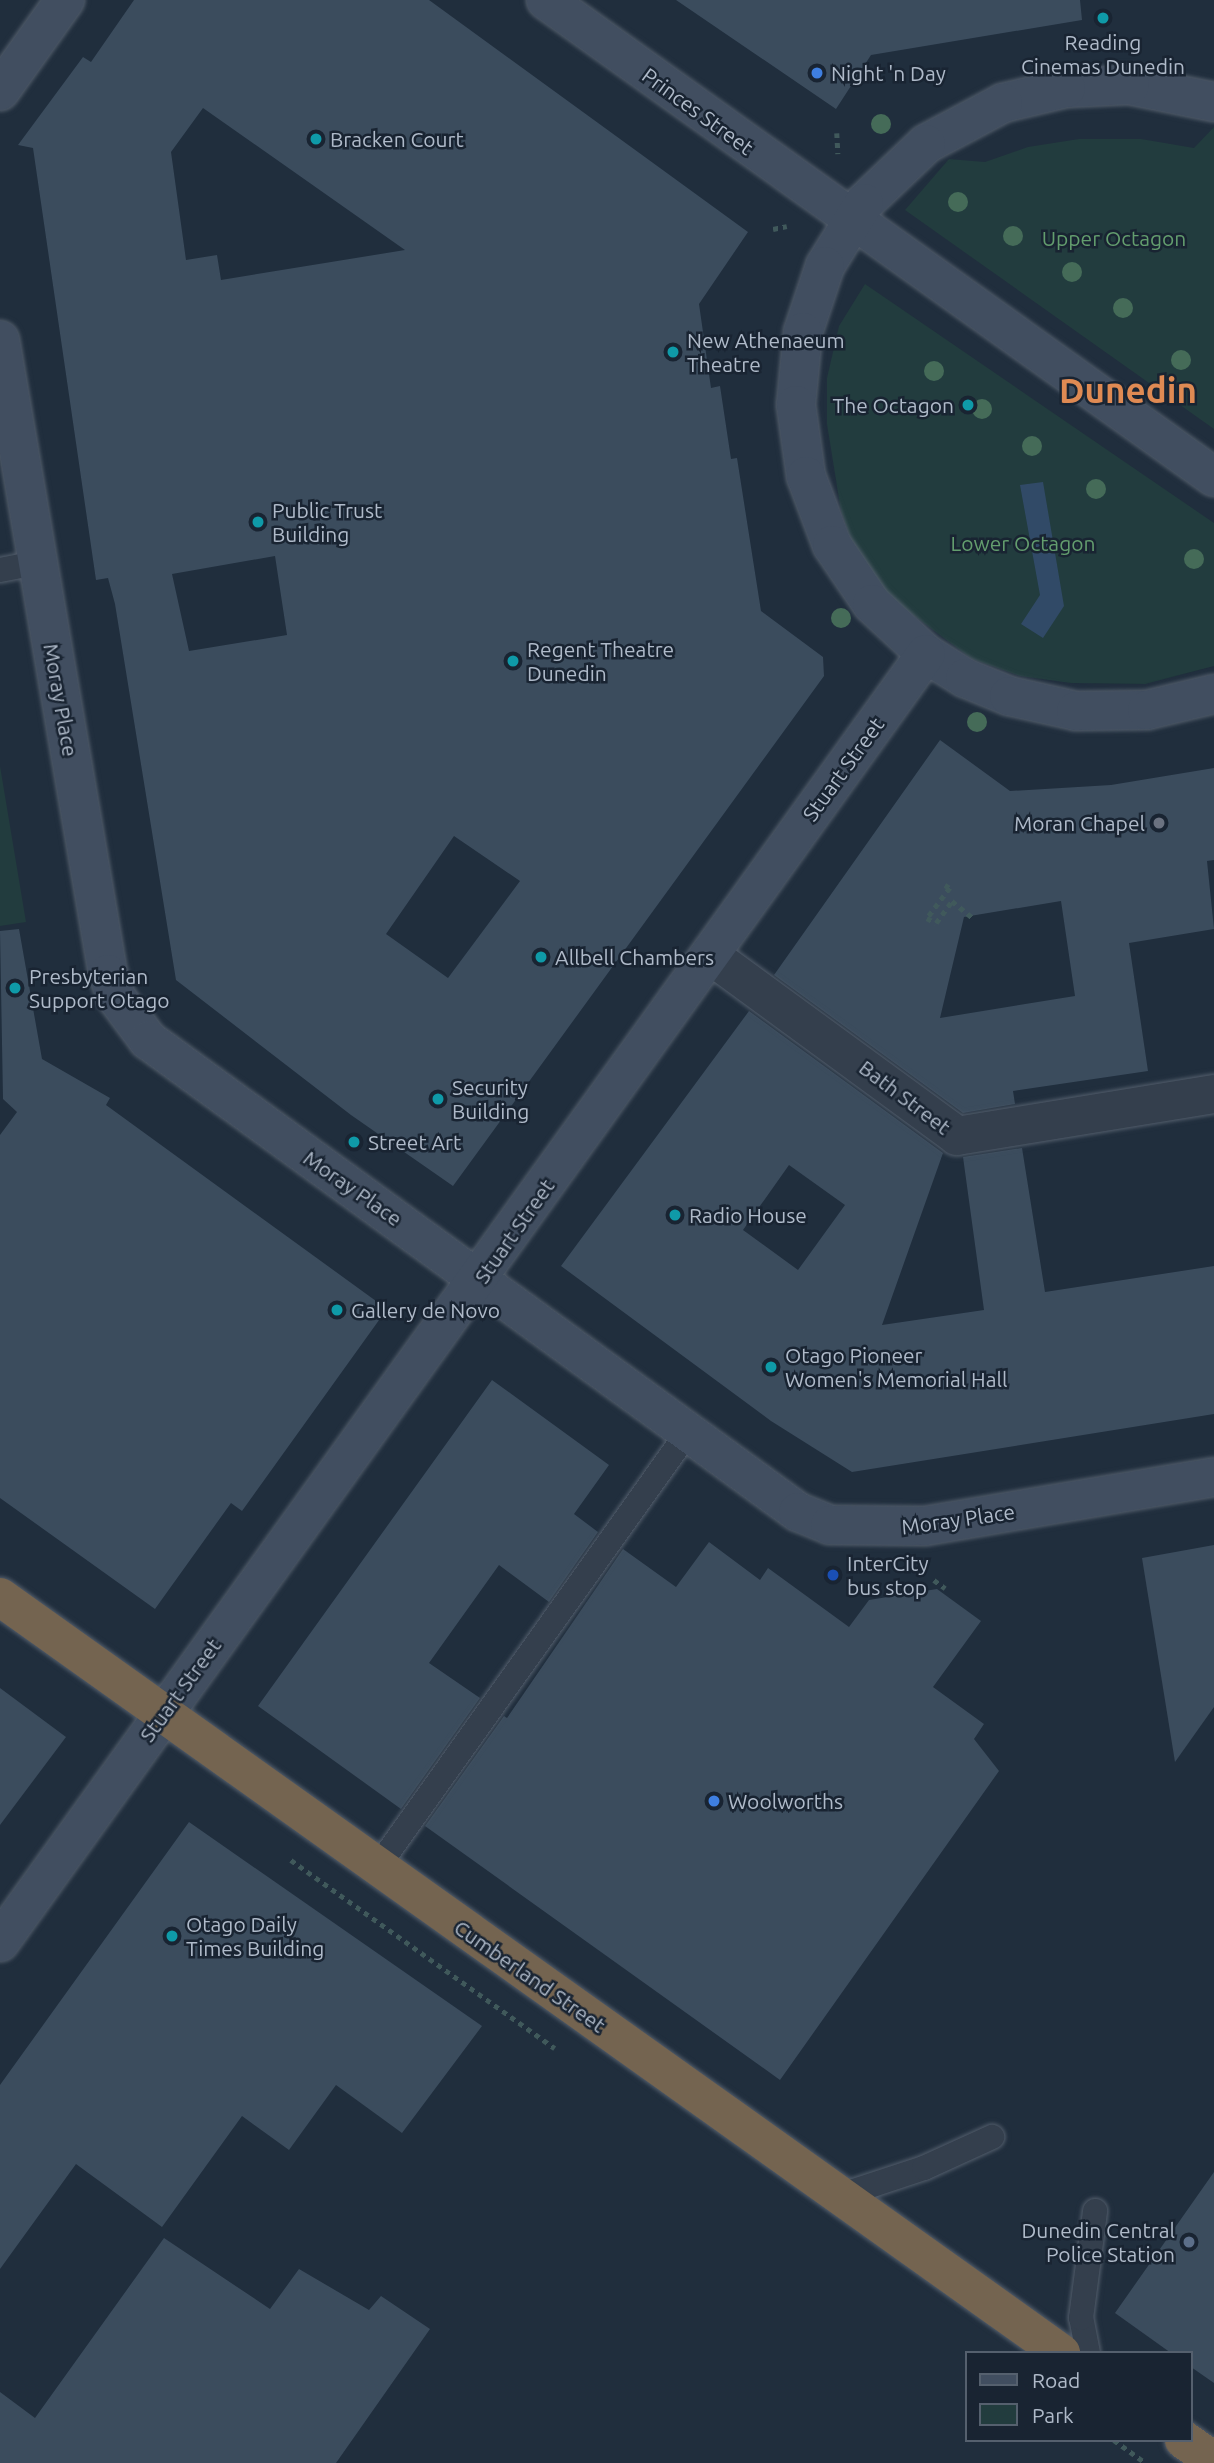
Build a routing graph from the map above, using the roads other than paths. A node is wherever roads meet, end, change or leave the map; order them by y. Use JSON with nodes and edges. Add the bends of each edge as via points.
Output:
{"nodes":[{"id":1,"x":65,"y":0,"type":"edge"},
{"id":2,"x":546,"y":0,"type":"edge"},
{"id":3,"x":0,"y":91,"type":"edge"},
{"id":4,"x":1214,"y":102,"type":"edge"},
{"id":5,"x":851,"y":221,"type":"junction"},
{"id":6,"x":0,"y":340,"type":"edge"},
{"id":7,"x":1214,"y":477,"type":"edge"},
{"id":8,"x":37,"y":563,"type":"junction"},
{"id":9,"x":0,"y":570,"type":"edge"},
{"id":10,"x":926,"y":653,"type":"junction"},
{"id":11,"x":1214,"y":694,"type":"edge"},
{"id":12,"x":710,"y":955,"type":"junction"},
{"id":13,"x":1214,"y":1094,"type":"edge"},
{"id":14,"x":480,"y":1279,"type":"junction"},
{"id":15,"x":688,"y":1432,"type":"junction"},
{"id":16,"x":1214,"y":1477,"type":"edge"},
{"id":17,"x":0,"y":1597,"type":"edge"},
{"id":18,"x":162,"y":1715,"type":"junction"},
{"id":19,"x":377,"y":1868,"type":"junction"},
{"id":20,"x":0,"y":1942,"type":"edge"},
{"id":21,"x":992,"y":2137,"type":"dead end"},
{"id":22,"x":839,"y":2196,"type":"junction"},
{"id":23,"x":1095,"y":2211,"type":"dead end"},
{"id":24,"x":1058,"y":2351,"type":"edge"},
{"id":25,"x":1088,"y":2351,"type":"edge"},
{"id":26,"x":1187,"y":2442,"type":"edge"},
{"id":27,"x":1214,"y":2462,"type":"edge"}],
"edges":[{"from":1,"to":3,"type":"main road"},
{"from":2,"to":5,"type":"main road","name":"Princes Street"},
{"from":4,"to":5,"type":"main road","via":[[1152,87],[1109,85],[1066,88],[1013,100],[963,121],[926,144],[878,187]]},
{"from":5,"to":7,"type":"main road"},
{"from":5,"to":10,"type":"main road","via":[[825,266],[803,332],[796,405],[801,453],[821,523],[844,565],[888,622]]},
{"from":6,"to":8,"type":"main road","name":"Moray Place"},
{"from":8,"to":9,"type":"lane"},
{"from":8,"to":14,"type":"main road","name":"Moray Place","via":[[108,974],[121,1005],[148,1040],[170,1058]]},
{"from":10,"to":11,"type":"main road","via":[[965,678],[1009,696],[1076,711],[1147,710]]},
{"from":10,"to":12,"type":"main road","name":"Stuart Street"},
{"from":12,"to":13,"type":"street","name":"Bath Street","via":[[957,1136]]},
{"from":12,"to":14,"type":"main road","name":"Stuart Street"},
{"from":14,"to":15,"type":"main road","name":"Moray Place"},
{"from":14,"to":18,"type":"main road","name":"Stuart Street"},
{"from":15,"to":16,"type":"main road","name":"Moray Place","via":[[798,1512],[830,1525],[925,1526]]},
{"from":15,"to":19,"type":"lane"},
{"from":17,"to":18,"type":"highway","name":"Cumberland Street"},
{"from":18,"to":19,"type":"highway","name":"Cumberland Street"},
{"from":18,"to":20,"type":"main road","name":"Stuart Street"},
{"from":19,"to":22,"type":"highway","name":"Cumberland Street"},
{"from":21,"to":22,"type":"lane","via":[[924,2168]]},
{"from":22,"to":24,"type":"highway","name":"Cumberland Street"},
{"from":23,"to":25,"type":"lane","via":[[1081,2318]]},
{"from":26,"to":27,"type":"highway"}]}
